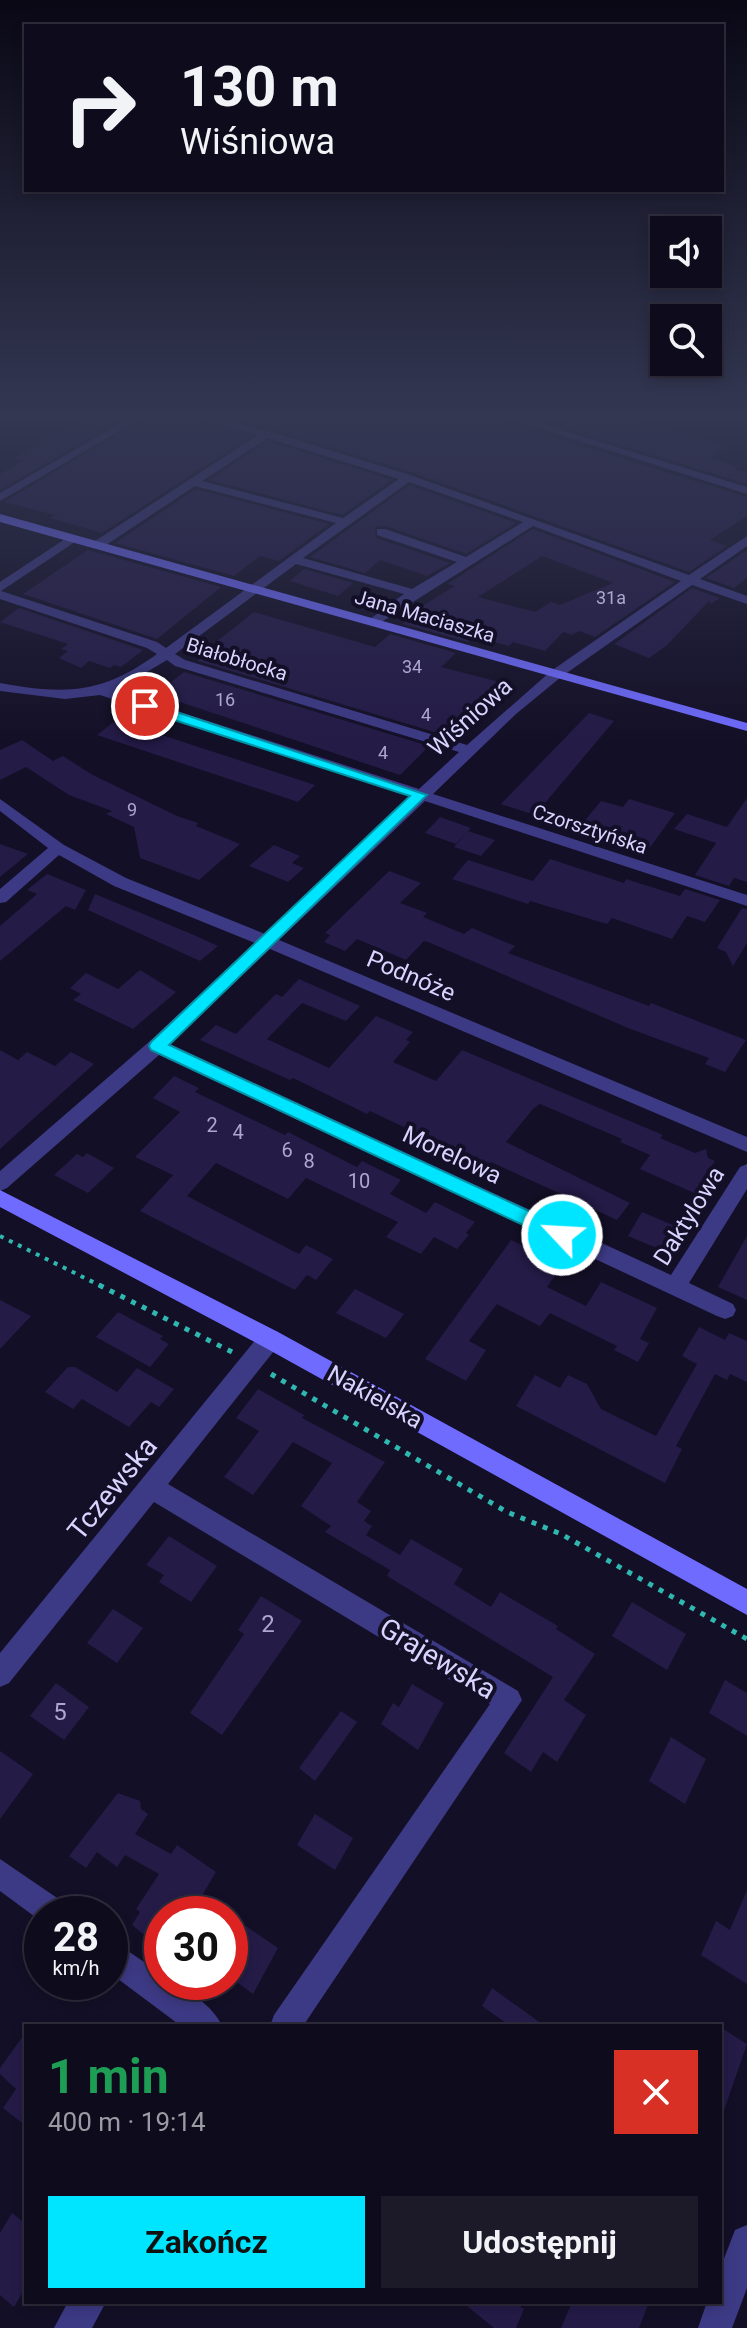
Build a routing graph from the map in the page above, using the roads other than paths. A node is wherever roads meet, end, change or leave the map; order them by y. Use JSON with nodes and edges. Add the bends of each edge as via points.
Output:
{"nodes":[{"id":1,"x":29,"y":526,"type":"edge"},
{"id":2,"x":127,"y":526,"type":"edge"},
{"id":3,"x":336,"y":526,"type":"edge"},
{"id":4,"x":526,"y":526,"type":"edge"},
{"id":5,"x":542,"y":526,"type":"edge"},
{"id":6,"x":381,"y":532,"type":"dead end"},
{"id":7,"x":75,"y":538,"type":"junction"},
{"id":8,"x":747,"y":540,"type":"edge"},
{"id":9,"x":99,"y":544,"type":"junction"},
{"id":10,"x":293,"y":559,"type":"junction"},
{"id":11,"x":467,"y":561,"type":"junction"},
{"id":12,"x":7,"y":576,"type":"edge"},
{"id":13,"x":691,"y":580,"type":"junction"},
{"id":14,"x":0,"y":588,"type":"edge"},
{"id":15,"x":256,"y":589,"type":"junction"},
{"id":16,"x":414,"y":593,"type":"junction"},
{"id":17,"x":0,"y":595,"type":"edge"},
{"id":18,"x":747,"y":600,"type":"edge"},
{"id":19,"x":375,"y":622,"type":"junction"},
{"id":20,"x":165,"y":655,"type":"junction"},
{"id":21,"x":556,"y":674,"type":"junction"},
{"id":22,"x":0,"y":687,"type":"edge"},
{"id":23,"x":102,"y":691,"type":"junction"},
{"id":24,"x":747,"y":727,"type":"edge"},
{"id":25,"x":468,"y":750,"type":"junction"},
{"id":26,"x":420,"y":795,"type":"junction"},
{"id":27,"x":0,"y":804,"type":"edge"},
{"id":28,"x":58,"y":848,"type":"junction"},
{"id":29,"x":0,"y":898,"type":"edge"},
{"id":30,"x":747,"y":901,"type":"edge"},
{"id":31,"x":267,"y":941,"type":"junction"},
{"id":32,"x":157,"y":1046,"type":"junction"},
{"id":33,"x":747,"y":1145,"type":"edge"},
{"id":34,"x":747,"y":1172,"type":"edge"},
{"id":35,"x":0,"y":1183,"type":"edge"},
{"id":36,"x":0,"y":1198,"type":"edge"},
{"id":37,"x":675,"y":1287,"type":"junction"},
{"id":38,"x":725,"y":1310,"type":"dead end"},
{"id":39,"x":270,"y":1339,"type":"junction"},
{"id":40,"x":151,"y":1487,"type":"junction"},
{"id":41,"x":747,"y":1603,"type":"edge"},
{"id":42,"x":0,"y":1674,"type":"edge"},
{"id":43,"x":0,"y":1873,"type":"edge"},
{"id":44,"x":31,"y":1896,"type":"edge"},
{"id":45,"x":128,"y":1967,"type":"edge"},
{"id":46,"x":204,"y":2024,"type":"edge"},
{"id":47,"x":286,"y":2024,"type":"edge"},
{"id":48,"x":747,"y":2242,"type":"edge"},
{"id":49,"x":88,"y":2304,"type":"edge"},
{"id":50,"x":71,"y":2328,"type":"edge"},
{"id":51,"x":715,"y":2328,"type":"edge"}],
"edges":[{"from":1,"to":7,"type":"street","name":"Jana Maciaszka"},
{"from":2,"to":9,"type":"street"},
{"from":3,"to":10,"type":"street"},
{"from":4,"to":11,"type":"street"},
{"from":5,"to":13,"type":"street"},
{"from":6,"to":11,"type":"street"},
{"from":7,"to":9,"type":"street","name":"Jana Maciaszka"},
{"from":7,"to":12,"type":"street"},
{"from":8,"to":13,"type":"street","name":"Wiśniowa"},
{"from":9,"to":15,"type":"street","name":"Jana Maciaszka"},
{"from":10,"to":15,"type":"street"},
{"from":10,"to":16,"type":"street"},
{"from":11,"to":16,"type":"street"},
{"from":12,"to":14,"type":"street"},
{"from":13,"to":18,"type":"street"},
{"from":13,"to":21,"type":"street","name":"Wiśniowa"},
{"from":15,"to":19,"type":"street","name":"Jana Maciaszka"},
{"from":15,"to":20,"type":"street"},
{"from":16,"to":19,"type":"street"},
{"from":17,"to":20,"type":"street","name":"Białobłocka","via":[[152,645]]},
{"from":19,"to":21,"type":"street","name":"Jana Maciaszka"},
{"from":20,"to":23,"type":"street"},
{"from":20,"to":25,"type":"street","name":"Białobłocka"},
{"from":21,"to":24,"type":"street","name":"Jana Maciaszka"},
{"from":21,"to":25,"type":"street","name":"Wiśniowa"},
{"from":22,"to":23,"type":"street","via":[[33,694]]},
{"from":23,"to":26,"type":"street","name":"Czorsztyńska"},
{"from":25,"to":26,"type":"street","name":"Wiśniowa"},
{"from":26,"to":30,"type":"street","name":"Czorsztyńska"},
{"from":26,"to":31,"type":"street","name":"Wiśniowa"},
{"from":27,"to":28,"type":"street","name":"Podnóże"},
{"from":28,"to":29,"type":"street"},
{"from":28,"to":31,"type":"street","name":"Podnóże","via":[[120,882]]},
{"from":31,"to":32,"type":"street","name":"Wiśniowa"},
{"from":31,"to":33,"type":"street","name":"Podnóże"},
{"from":32,"to":35,"type":"street","name":"Wiśniowa"},
{"from":32,"to":37,"type":"street","name":"Morelowa"},
{"from":34,"to":37,"type":"street","name":"Daktylowa"},
{"from":36,"to":39,"type":"street","name":"Nakielska"},
{"from":37,"to":38,"type":"street","name":"Morelowa"},
{"from":39,"to":40,"type":"street","name":"Tczewska"},
{"from":39,"to":41,"type":"street","name":"Nakielska"},
{"from":40,"to":42,"type":"street","name":"Tczewska"},
{"from":40,"to":47,"type":"street","name":"Grajewska","via":[[509,1700]]},
{"from":43,"to":44,"type":"street"},
{"from":45,"to":46,"type":"street"},
{"from":48,"to":51,"type":"street"},
{"from":49,"to":50,"type":"street"}]}
